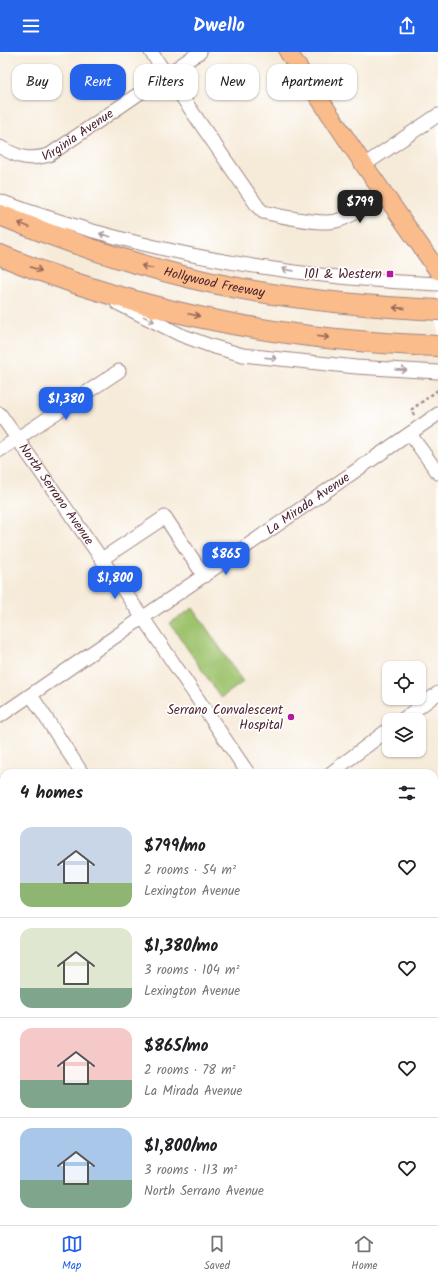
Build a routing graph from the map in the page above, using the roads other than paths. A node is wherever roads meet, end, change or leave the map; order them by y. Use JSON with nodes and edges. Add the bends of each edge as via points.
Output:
{"nodes":[{"id":1,"x":151,"y":52,"type":"edge"},
{"id":2,"x":200,"y":52,"type":"edge"},
{"id":3,"x":288,"y":52,"type":"edge"},
{"id":4,"x":159,"y":64,"type":"edge"},
{"id":5,"x":182,"y":64,"type":"edge"},
{"id":6,"x":134,"y":97,"type":"edge"},
{"id":7,"x":183,"y":100,"type":"edge"},
{"id":8,"x":438,"y":115,"type":"edge"},
{"id":9,"x":0,"y":147,"type":"edge"},
{"id":10,"x":364,"y":165,"type":"junction"},
{"id":11,"x":384,"y":194,"type":"junction"},
{"id":12,"x":0,"y":201,"type":"edge"},
{"id":13,"x":0,"y":215,"type":"edge"},
{"id":14,"x":0,"y":255,"type":"edge"},
{"id":15,"x":438,"y":271,"type":"edge"},
{"id":16,"x":76,"y":283,"type":"junction"},
{"id":17,"x":438,"y":284,"type":"edge"},
{"id":18,"x":438,"y":310,"type":"edge"},
{"id":19,"x":438,"y":346,"type":"edge"},
{"id":20,"x":119,"y":371,"type":"dead end"},
{"id":21,"x":438,"y":372,"type":"edge"},
{"id":22,"x":0,"y":414,"type":"edge"},
{"id":23,"x":438,"y":414,"type":"edge"},
{"id":24,"x":410,"y":434,"type":"junction"},
{"id":25,"x":17,"y":438,"type":"junction"},
{"id":26,"x":0,"y":450,"type":"edge"},
{"id":27,"x":438,"y":473,"type":"edge"},
{"id":28,"x":102,"y":559,"type":"junction"},
{"id":29,"x":204,"y":576,"type":"junction"},
{"id":30,"x":143,"y":618,"type":"junction"},
{"id":31,"x":438,"y":693,"type":"edge"},
{"id":32,"x":31,"y":695,"type":"junction"},
{"id":33,"x":411,"y":713,"type":"edge"},
{"id":34,"x":0,"y":715,"type":"edge"},
{"id":35,"x":382,"y":735,"type":"edge"},
{"id":36,"x":79,"y":769,"type":"edge"},
{"id":37,"x":245,"y":769,"type":"edge"},
{"id":38,"x":336,"y":769,"type":"edge"}],
"edges":[{"from":1,"to":4,"type":"street"},
{"from":2,"to":5,"type":"street","name":"Virginia Avenue"},
{"from":3,"to":10,"type":"main road"},
{"from":6,"to":9,"type":"street","name":"Virginia Avenue","via":[[49,155],[31,158],[13,154]]},
{"from":7,"to":11,"type":"street","via":[[263,212],[325,223],[344,218]]},
{"from":8,"to":10,"type":"street"},
{"from":10,"to":11,"type":"main road"},
{"from":11,"to":15,"type":"main road"},
{"from":17,"to":12,"type":"street","one_way":true,"via":[[357,279],[200,256],[120,239]]},
{"from":18,"to":13,"type":"highway","name":"Hollywood Freeway","one_way":true,"via":[[305,299],[196,279],[88,249]]},
{"from":14,"to":16,"type":"highway","one_way":true},
{"from":16,"to":19,"type":"highway","one_way":true,"via":[[134,301],[243,326],[355,341]]},
{"from":16,"to":21,"type":"street","one_way":true,"via":[[181,334],[243,355],[356,367]]},
{"from":20,"to":25,"type":"street"},
{"from":22,"to":25,"type":"street","name":"North Serrano Avenue"},
{"from":23,"to":24,"type":"street","name":"La Mirada Avenue"},
{"from":24,"to":27,"type":"street"},
{"from":24,"to":29,"type":"street","name":"La Mirada Avenue"},
{"from":25,"to":26,"type":"street"},
{"from":25,"to":28,"type":"street","name":"North Serrano Avenue"},
{"from":28,"to":29,"type":"street","via":[[165,517]]},
{"from":28,"to":30,"type":"street","name":"North Serrano Avenue"},
{"from":29,"to":30,"type":"street","name":"La Mirada Avenue"},
{"from":30,"to":32,"type":"street","name":"La Mirada Avenue"},
{"from":30,"to":37,"type":"street","name":"North Serrano Avenue"},
{"from":31,"to":33,"type":"street"},
{"from":32,"to":34,"type":"street","name":"La Mirada Avenue"},
{"from":32,"to":36,"type":"street"},
{"from":35,"to":38,"type":"street"}]}
